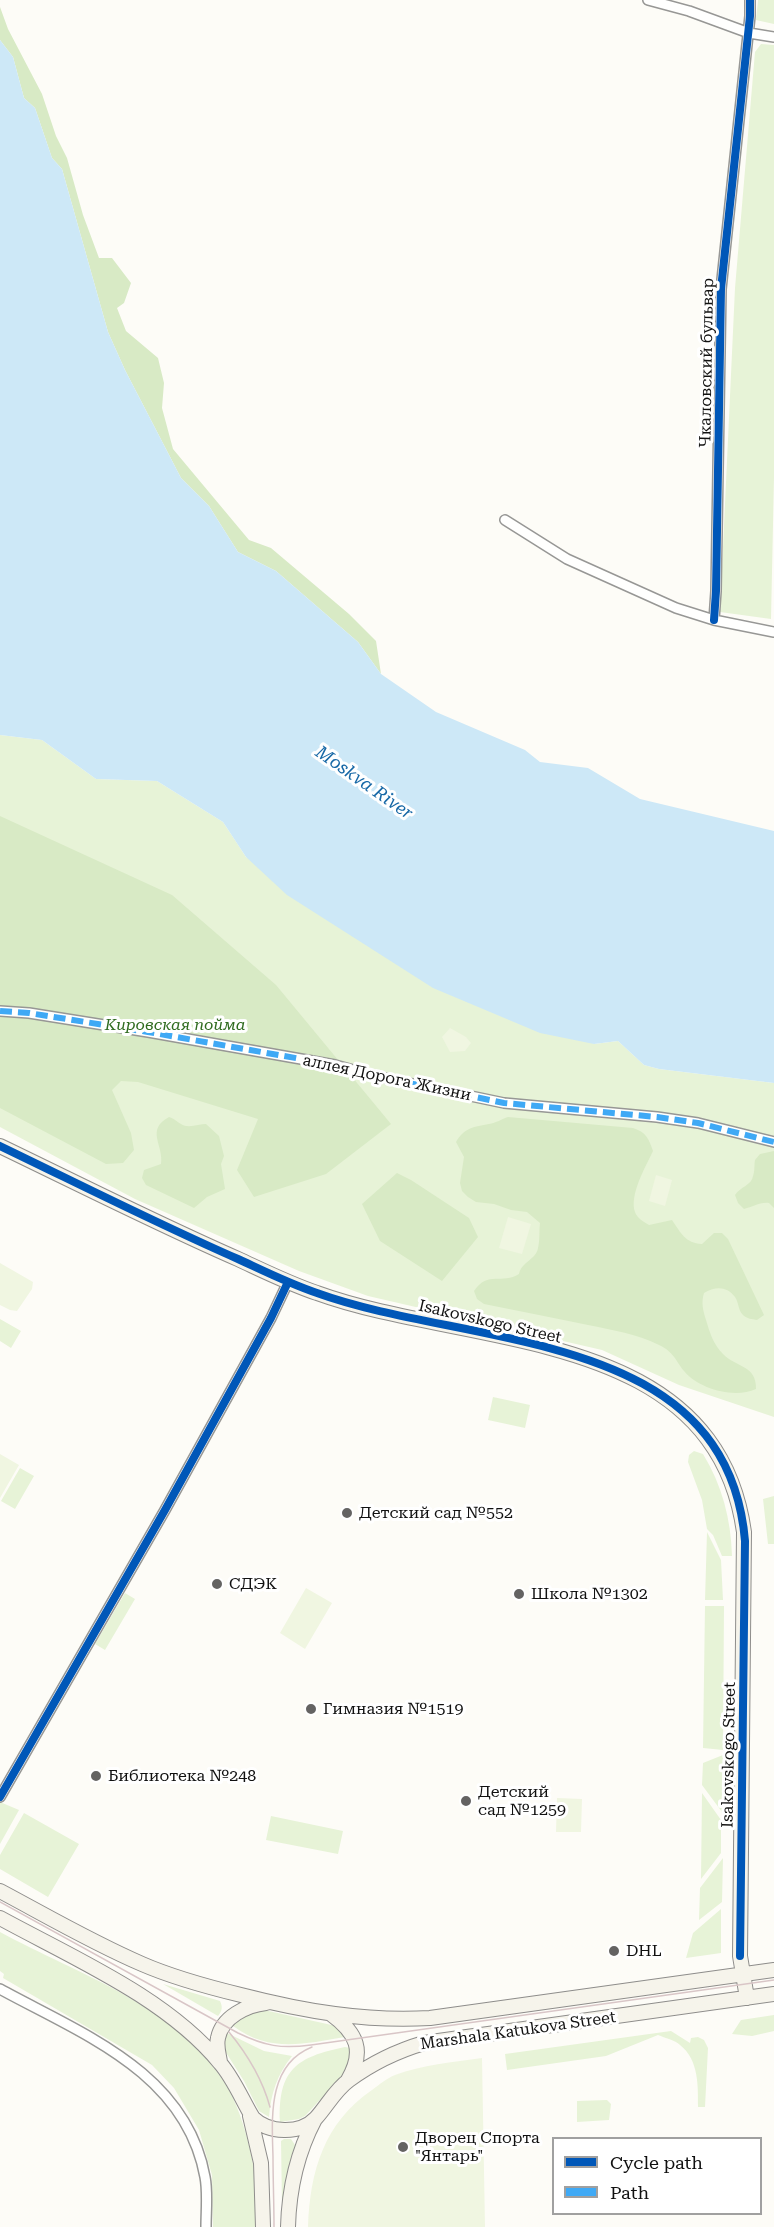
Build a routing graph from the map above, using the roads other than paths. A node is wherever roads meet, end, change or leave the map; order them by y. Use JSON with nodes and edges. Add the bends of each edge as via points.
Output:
{"nodes":[{"id":1,"x":648,"y":0,"type":"edge"},
{"id":2,"x":750,"y":0,"type":"edge"},
{"id":3,"x":749,"y":33,"type":"junction"},
{"id":4,"x":774,"y":37,"type":"edge"},
{"id":5,"x":506,"y":520,"type":"dead end"},
{"id":6,"x":714,"y":620,"type":"junction"},
{"id":7,"x":774,"y":632,"type":"edge"},
{"id":8,"x":0,"y":1011,"type":"edge"},
{"id":9,"x":774,"y":1142,"type":"edge"},
{"id":10,"x":0,"y":1146,"type":"edge"},
{"id":11,"x":288,"y":1282,"type":"junction"},
{"id":12,"x":0,"y":1797,"type":"edge"},
{"id":13,"x":0,"y":1891,"type":"edge"},
{"id":14,"x":0,"y":1918,"type":"edge"},
{"id":15,"x":774,"y":1970,"type":"edge"},
{"id":16,"x":743,"y":1975,"type":"junction"},
{"id":17,"x":0,"y":1989,"type":"edge"},
{"id":18,"x":774,"y":1994,"type":"edge"},
{"id":19,"x":747,"y":1998,"type":"junction"},
{"id":20,"x":272,"y":2003,"type":"junction"},
{"id":21,"x":331,"y":2014,"type":"junction"},
{"id":22,"x":220,"y":2062,"type":"junction"},
{"id":23,"x":348,"y":2081,"type":"junction"},
{"id":24,"x":247,"y":2108,"type":"junction"},
{"id":25,"x":315,"y":2119,"type":"junction"},
{"id":26,"x":206,"y":2227,"type":"edge"},
{"id":27,"x":263,"y":2227,"type":"edge"},
{"id":28,"x":288,"y":2227,"type":"edge"}],
"edges":[{"from":1,"to":3,"type":"street"},
{"from":2,"to":3,"type":"street","name":"Чкаловский бульвар"},
{"from":3,"to":4,"type":"street"},
{"from":3,"to":6,"type":"street","name":"Чкаловский бульвар","via":[[721,289]]},
{"from":5,"to":6,"type":"street","via":[[567,559],[676,608]]},
{"from":6,"to":7,"type":"street"},
{"from":8,"to":9,"type":"street","name":"аллея Дорога Жизни","via":[[137,1030],[335,1065],[504,1102],[698,1123]]},
{"from":10,"to":11,"type":"main road","name":"Isakovskogo Street"},
{"from":11,"to":12,"type":"street","via":[[272,1318],[165,1510]]},
{"from":11,"to":16,"type":"main road","name":"Isakovskogo Street","via":[[339,1300],[598,1363],[670,1399],[708,1437],[734,1486],[745,1541],[740,1894]]},
{"from":13,"to":20,"type":"main road","name":"Marshala Katukova Street","via":[[144,1965],[202,1986]]},
{"from":14,"to":22,"type":"main road","via":[[151,2002]]},
{"from":15,"to":16,"type":"main road","name":"Marshala Katukova Street"},
{"from":16,"to":19,"type":"main road","name":"Isakovskogo Street"},
{"from":16,"to":21,"type":"main road","name":"Marshala Katukova Street","via":[[430,2018]]},
{"from":17,"to":26,"type":"street","via":[[118,2054],[166,2094],[192,2135],[205,2177]]},
{"from":18,"to":19,"type":"main road","name":"Marshala Katukova Street"},
{"from":19,"to":23,"type":"main road","name":"Marshala Katukova Street","via":[[424,2043],[393,2054]]},
{"from":20,"to":21,"type":"main road","name":"Marshala Katukova Street"},
{"from":20,"to":22,"type":"main road","via":[[245,2009],[224,2025],[218,2038]]},
{"from":21,"to":23,"type":"main road","via":[[348,2027],[356,2044],[355,2069]]},
{"from":22,"to":24,"type":"main road"},
{"from":23,"to":25,"type":"main road","name":"Marshala Katukova Street"},
{"from":24,"to":25,"type":"main road","via":[[259,2124],[272,2129],[297,2128]]},
{"from":24,"to":27,"type":"main road","via":[[261,2163]]},
{"from":25,"to":28,"type":"main road","via":[[296,2166]]}]}
